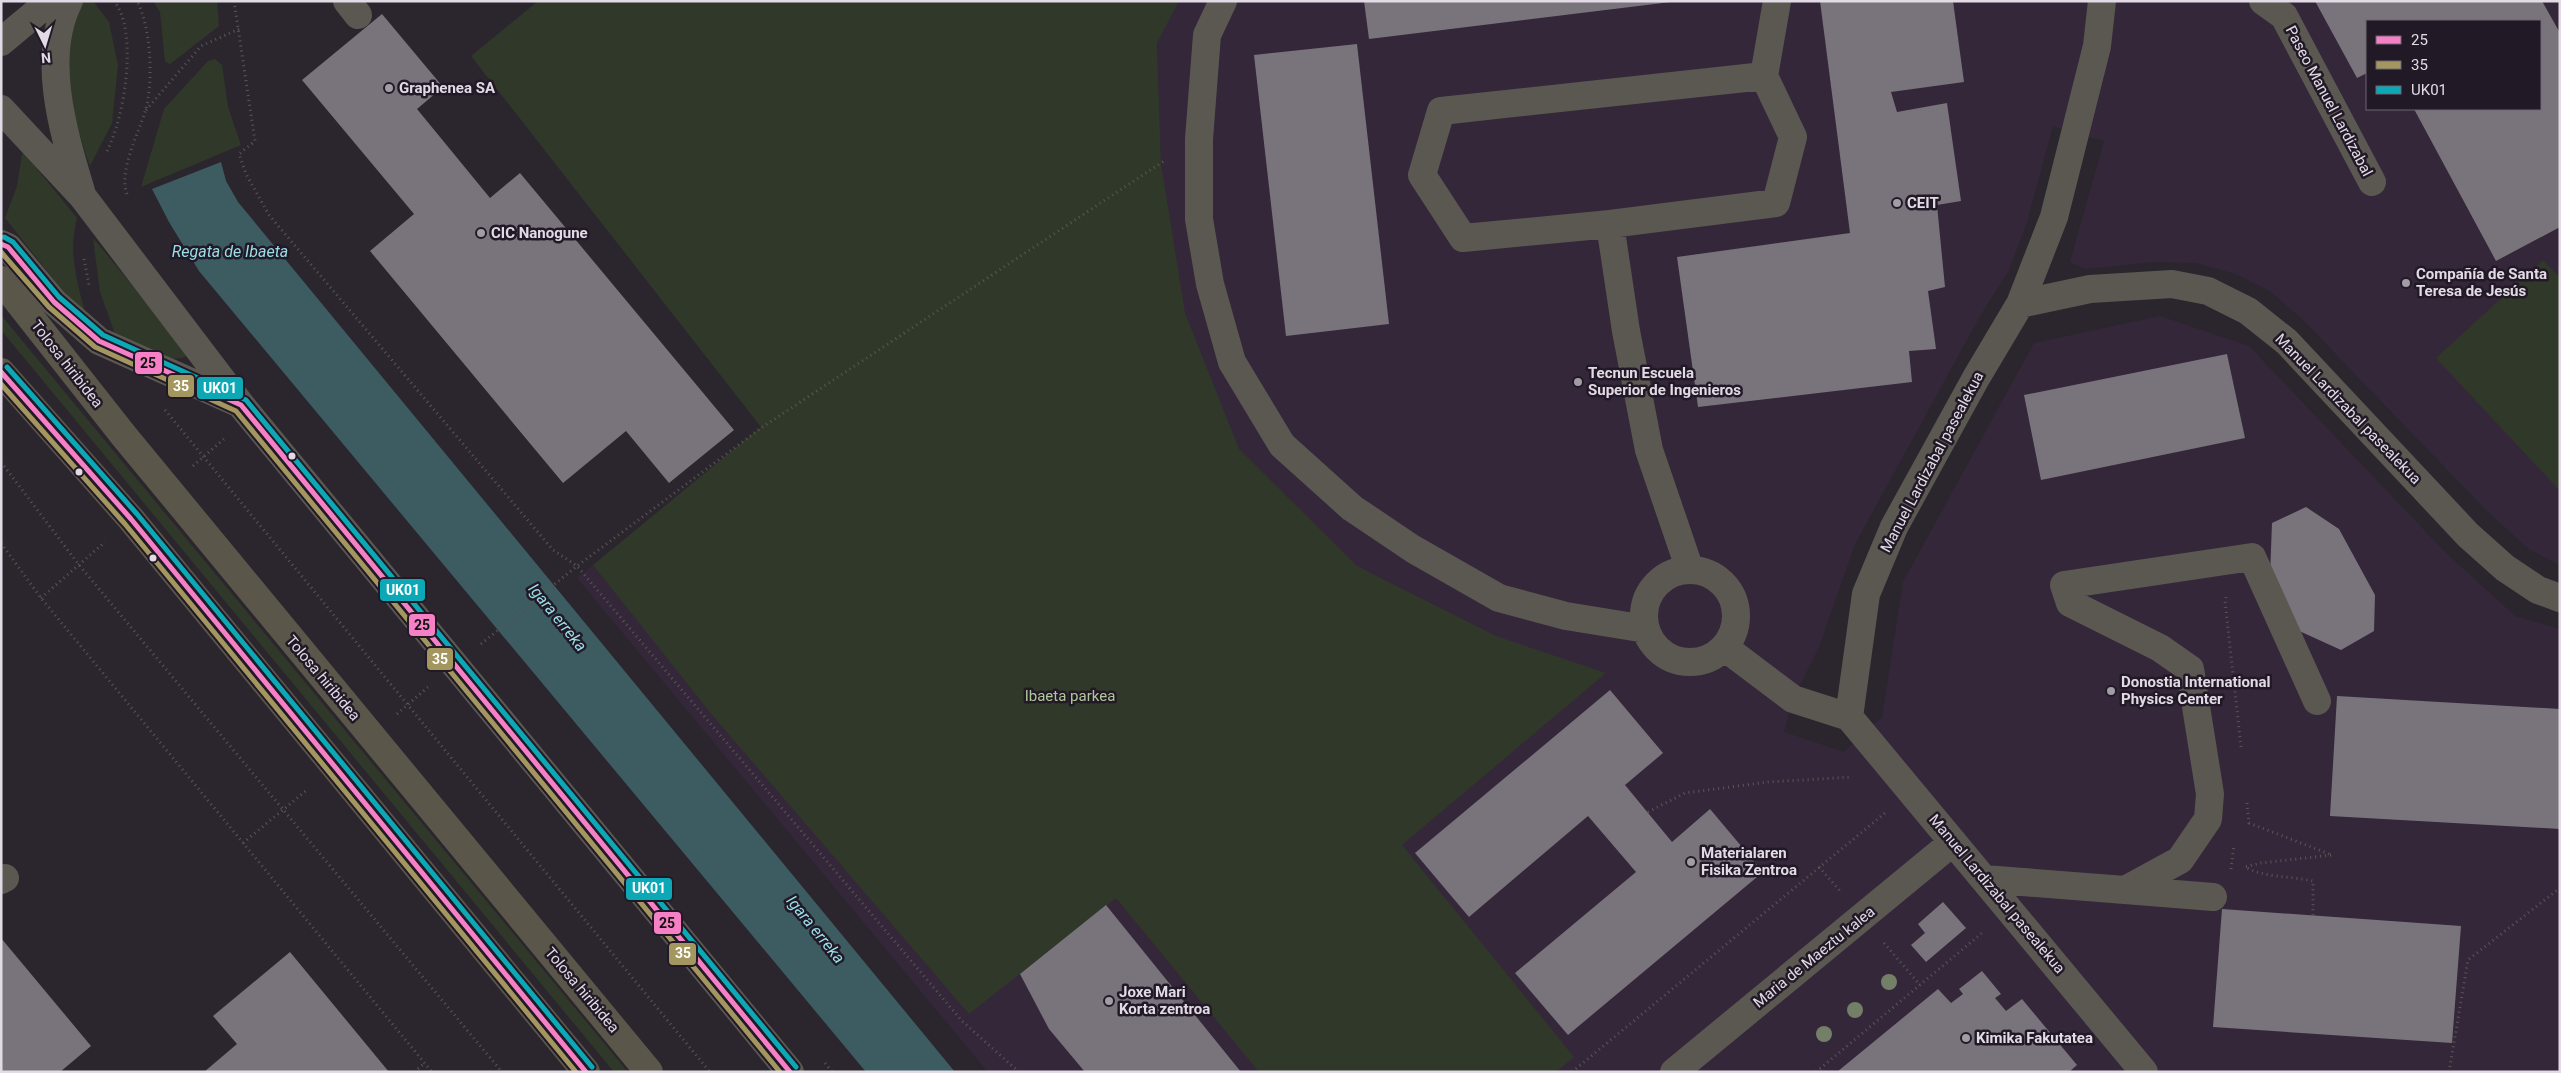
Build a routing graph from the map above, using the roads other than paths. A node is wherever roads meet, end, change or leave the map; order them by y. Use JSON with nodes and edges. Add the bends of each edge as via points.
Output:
{"nodes":[{"id":1,"x":50,"y":1,"type":"edge"},
{"id":2,"x":68,"y":1,"type":"edge"},
{"id":3,"x":1223,"y":1,"type":"edge"},
{"id":4,"x":1777,"y":1,"type":"edge"},
{"id":5,"x":2102,"y":1,"type":"edge"},
{"id":6,"x":2263,"y":1,"type":"edge"},
{"id":7,"x":1,"y":42,"type":"edge"},
{"id":8,"x":1764,"y":76,"type":"junction"},
{"id":9,"x":1,"y":109,"type":"edge"},
{"id":10,"x":2372,"y":182,"type":"dead end"},
{"id":11,"x":83,"y":197,"type":"junction"},
{"id":12,"x":1610,"y":224,"type":"junction"},
{"id":13,"x":1,"y":244,"type":"edge"},
{"id":14,"x":1,"y":280,"type":"edge"},
{"id":15,"x":2020,"y":304,"type":"junction"},
{"id":16,"x":1,"y":372,"type":"edge"},
{"id":17,"x":241,"y":405,"type":"junction"},
{"id":18,"x":1690,"y":570,"type":"junction"},
{"id":19,"x":2560,"y":598,"type":"edge"},
{"id":20,"x":1646,"y":630,"type":"junction"},
{"id":21,"x":1724,"y":648,"type":"junction"},
{"id":22,"x":2317,"y":701,"type":"dead end"},
{"id":23,"x":1849,"y":717,"type":"junction"},
{"id":24,"x":1953,"y":842,"type":"junction"},
{"id":25,"x":1984,"y":879,"type":"junction"},
{"id":26,"x":2125,"y":890,"type":"junction"},
{"id":27,"x":2213,"y":897,"type":"dead end"},
{"id":28,"x":586,"y":1072,"type":"edge"},
{"id":29,"x":649,"y":1072,"type":"edge"},
{"id":30,"x":790,"y":1072,"type":"edge"},
{"id":31,"x":1674,"y":1072,"type":"edge"},
{"id":32,"x":2144,"y":1072,"type":"edge"}],
"edges":[{"from":1,"to":7,"type":"street"},
{"from":2,"to":11,"type":"street","name":"Tolosa hiribidea","via":[[60,18],[56,60],[61,124]]},
{"from":3,"to":20,"type":"street","via":[[1207,35],[1199,139],[1199,219],[1210,284],[1232,362],[1282,445],[1352,508],[1413,549],[1499,598],[1566,616]]},
{"from":4,"to":8,"type":"street"},
{"from":5,"to":15,"type":"street","name":"Manuel Lardizabal pasealekua","via":[[2097,46],[2054,217]]},
{"from":6,"to":10,"type":"street","name":"Paseo Manuel Lardizabal","via":[[2284,16]]},
{"from":8,"to":12,"type":"street","via":[[1792,137],[1776,203]]},
{"from":8,"to":12,"type":"street","via":[[1441,111],[1422,175],[1463,238]]},
{"from":9,"to":11,"type":"street","name":"Tolosa hiribidea"},
{"from":11,"to":17,"type":"street","name":"Tolosa hiribidea"},
{"from":12,"to":18,"type":"street","via":[[1649,450]]},
{"from":13,"to":17,"type":"street","name":"Tolosa hiribidea","via":[[8,247],[54,302],[99,341]]},
{"from":14,"to":29,"type":"main road","name":"Tolosa hiribidea","via":[[130,444]]},
{"from":15,"to":19,"type":"street","name":"Manuel Lardizabal pasealekua","via":[[2090,289],[2172,284],[2208,291],[2248,311],[2286,342],[2483,548],[2505,568]]},
{"from":15,"to":23,"type":"street","name":"Manuel Lardizabal pasealekua","via":[[1899,519],[1866,594]]},
{"from":16,"to":28,"type":"main road","via":[[138,527]]},
{"from":17,"to":30,"type":"street","name":"Tolosa hiribidea"},
{"from":18,"to":20,"type":"street","via":[[1675,573],[1652,589],[1646,603]]},
{"from":18,"to":21,"type":"street","via":[[1714,576],[1726,586],[1734,603],[1736,619],[1733,634]]},
{"from":20,"to":21,"type":"street","via":[[1653,644],[1681,661],[1697,661]]},
{"from":21,"to":23,"type":"street","via":[[1793,699]]},
{"from":22,"to":26,"type":"street","via":[[2252,557],[2064,585],[2070,603],[2160,648],[2190,669],[2210,794],[2208,819],[2180,860]]},
{"from":23,"to":24,"type":"street","name":"Manuel Lardizabal pasealekua"},
{"from":24,"to":25,"type":"street","name":"Manuel Lardizabal pasealekua"},
{"from":24,"to":31,"type":"street","name":"Maria de Maeztu kalea"},
{"from":25,"to":26,"type":"street"},
{"from":25,"to":32,"type":"street","name":"Manuel Lardizabal pasealekua"},
{"from":26,"to":27,"type":"street"}]}
